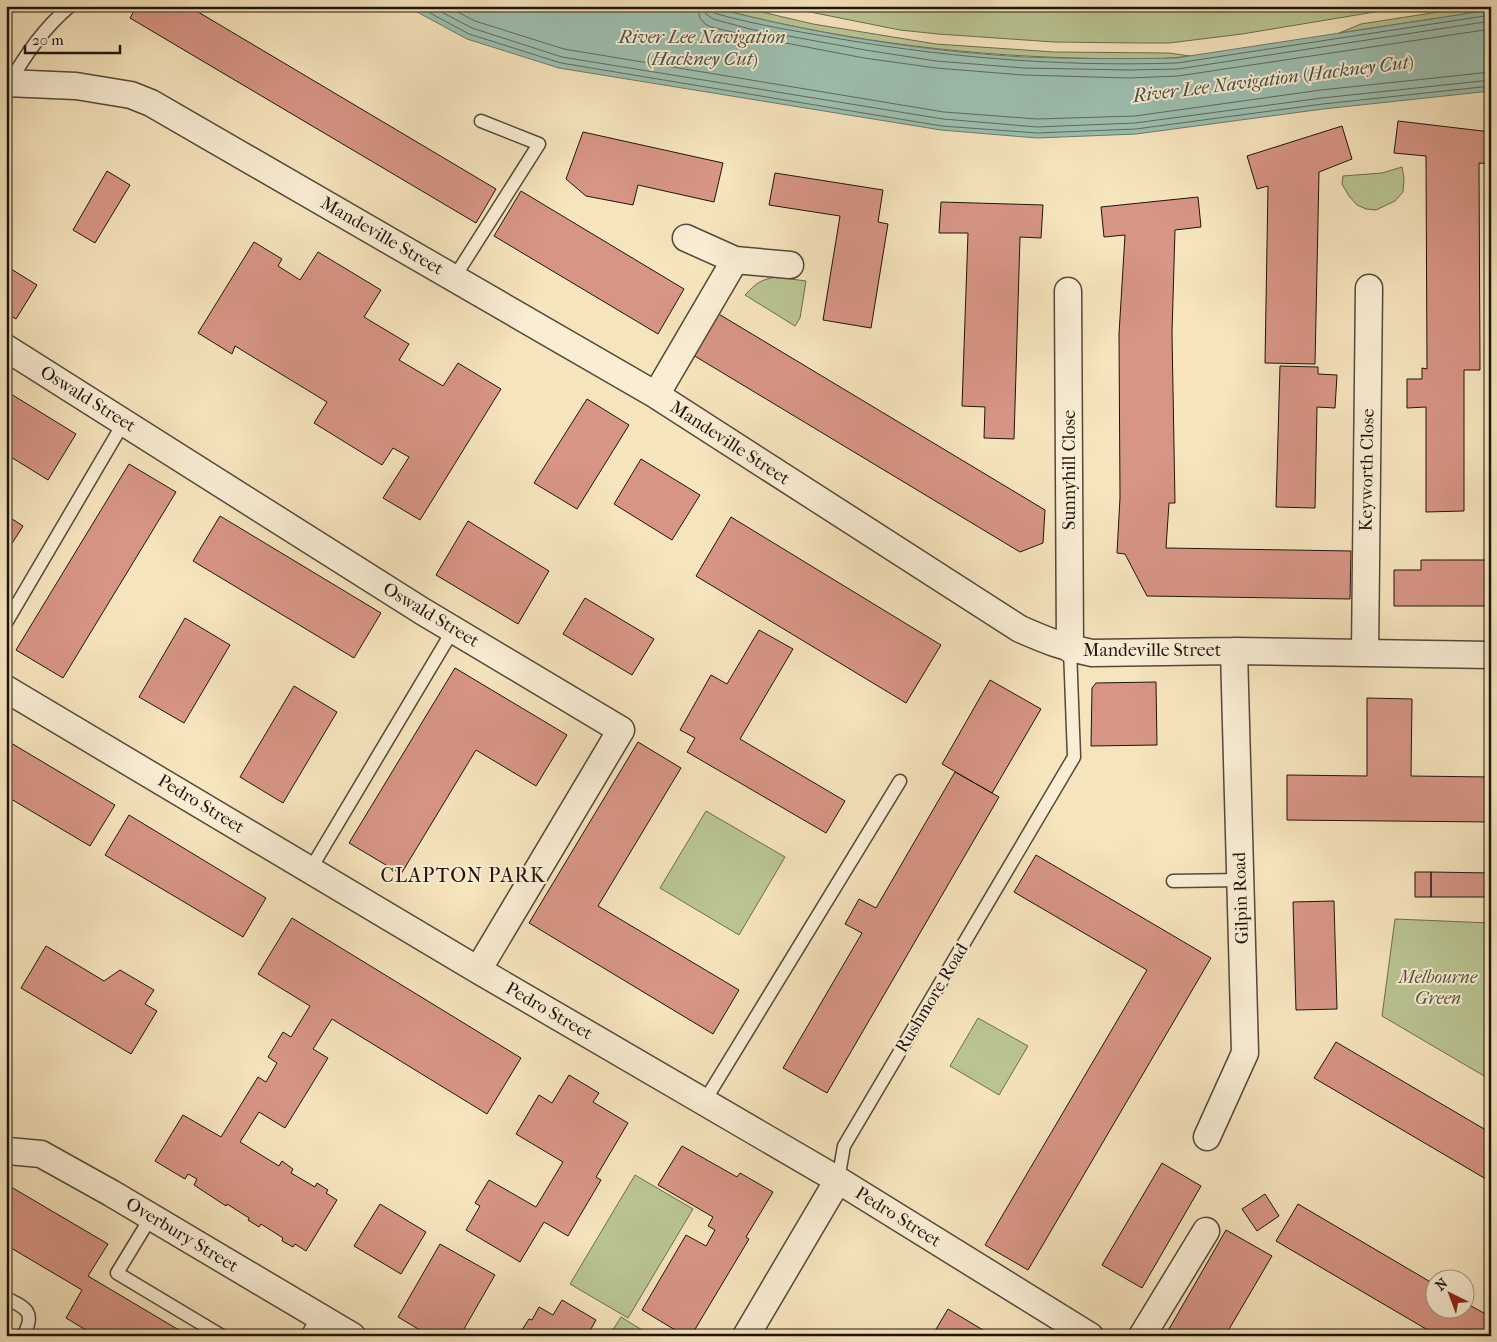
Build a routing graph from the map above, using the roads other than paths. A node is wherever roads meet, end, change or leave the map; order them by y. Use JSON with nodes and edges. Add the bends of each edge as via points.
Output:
{"nodes":[{"id":1,"x":69,"y":7,"type":"edge"},
{"id":2,"x":8,"y":83,"type":"edge"},
{"id":3,"x":481,"y":121,"type":"dead end"},
{"id":4,"x":686,"y":238,"type":"dead end"},
{"id":5,"x":735,"y":260,"type":"junction"},
{"id":6,"x":790,"y":265,"type":"dead end"},
{"id":7,"x":454,"y":278,"type":"junction"},
{"id":8,"x":1369,"y":288,"type":"dead end"},
{"id":9,"x":1068,"y":291,"type":"dead end"},
{"id":10,"x":6,"y":348,"type":"edge"},
{"id":11,"x":656,"y":395,"type":"junction"},
{"id":12,"x":124,"y":422,"type":"junction"},
{"id":13,"x":6,"y":623,"type":"edge"},
{"id":14,"x":454,"y":630,"type":"junction"},
{"id":15,"x":1070,"y":649,"type":"junction"},
{"id":16,"x":1234,"y":651,"type":"junction"},
{"id":17,"x":1365,"y":653,"type":"junction"},
{"id":18,"x":1491,"y":654,"type":"edge"},
{"id":19,"x":6,"y":689,"type":"edge"},
{"id":20,"x":900,"y":781,"type":"dead end"},
{"id":21,"x":310,"y":870,"type":"junction"},
{"id":22,"x":1241,"y":880,"type":"junction"},
{"id":23,"x":1174,"y":881,"type":"dead end"},
{"id":24,"x":478,"y":970,"type":"junction"},
{"id":25,"x":704,"y":1102,"type":"junction"},
{"id":26,"x":1207,"y":1137,"type":"dead end"},
{"id":27,"x":6,"y":1152,"type":"edge"},
{"id":28,"x":838,"y":1180,"type":"junction"},
{"id":29,"x":151,"y":1217,"type":"junction"},
{"id":30,"x":1206,"y":1231,"type":"dead end"},
{"id":31,"x":6,"y":1298,"type":"edge"},
{"id":32,"x":312,"y":1326,"type":"edge"},
{"id":33,"x":23,"y":1336,"type":"edge"},
{"id":34,"x":222,"y":1336,"type":"edge"},
{"id":35,"x":352,"y":1336,"type":"edge"},
{"id":36,"x":746,"y":1336,"type":"edge"},
{"id":37,"x":1090,"y":1336,"type":"edge"},
{"id":38,"x":1142,"y":1336,"type":"edge"}],
"edges":[{"from":1,"to":2,"type":"lane","via":[[32,46]]},
{"from":2,"to":7,"type":"street","name":"Mandeville Street","via":[[76,86],[131,95],[151,102]]},
{"from":3,"to":7,"type":"lane","via":[[539,144]]},
{"from":4,"to":5,"type":"street"},
{"from":5,"to":6,"type":"street"},
{"from":5,"to":11,"type":"street"},
{"from":7,"to":11,"type":"street","name":"Mandeville Street"},
{"from":8,"to":17,"type":"street","name":"Keyworth Close"},
{"from":9,"to":15,"type":"street","name":"Sunnyhill Close"},
{"from":10,"to":12,"type":"street","name":"Oswald Street"},
{"from":11,"to":15,"type":"street","name":"Mandeville Street","via":[[1020,628]]},
{"from":12,"to":13,"type":"lane"},
{"from":12,"to":14,"type":"street","name":"Oswald Street"},
{"from":14,"to":21,"type":"lane"},
{"from":14,"to":24,"type":"street","name":"Oswald Street","via":[[621,730]]},
{"from":15,"to":16,"type":"street","name":"Mandeville Street","via":[[1092,652]]},
{"from":15,"to":28,"type":"lane","name":"Rushmore Road","via":[[1074,757],[844,1146]]},
{"from":16,"to":17,"type":"street","name":"Mandeville Street"},
{"from":16,"to":22,"type":"street","name":"Gilpin Road"},
{"from":17,"to":18,"type":"street","name":"Mandeville Street"},
{"from":19,"to":21,"type":"street","name":"Pedro Street"},
{"from":20,"to":25,"type":"lane"},
{"from":21,"to":24,"type":"street","name":"Pedro Street"},
{"from":22,"to":23,"type":"lane"},
{"from":22,"to":26,"type":"street","name":"Gilpin Road","via":[[1245,1053]]},
{"from":24,"to":25,"type":"street","name":"Pedro Street"},
{"from":25,"to":28,"type":"street","name":"Pedro Street"},
{"from":27,"to":29,"type":"street","name":"Overbury Street","via":[[41,1154]]},
{"from":28,"to":36,"type":"street","name":"Rushmore Road"},
{"from":28,"to":37,"type":"street","name":"Pedro Street"},
{"from":29,"to":32,"type":"street","name":"Overbury Street"},
{"from":29,"to":34,"type":"lane","via":[[117,1273]]},
{"from":30,"to":38,"type":"street"},
{"from":31,"to":33,"type":"lane","via":[[28,1313],[30,1319]]},
{"from":32,"to":35,"type":"street","name":"Overbury Street"}]}
